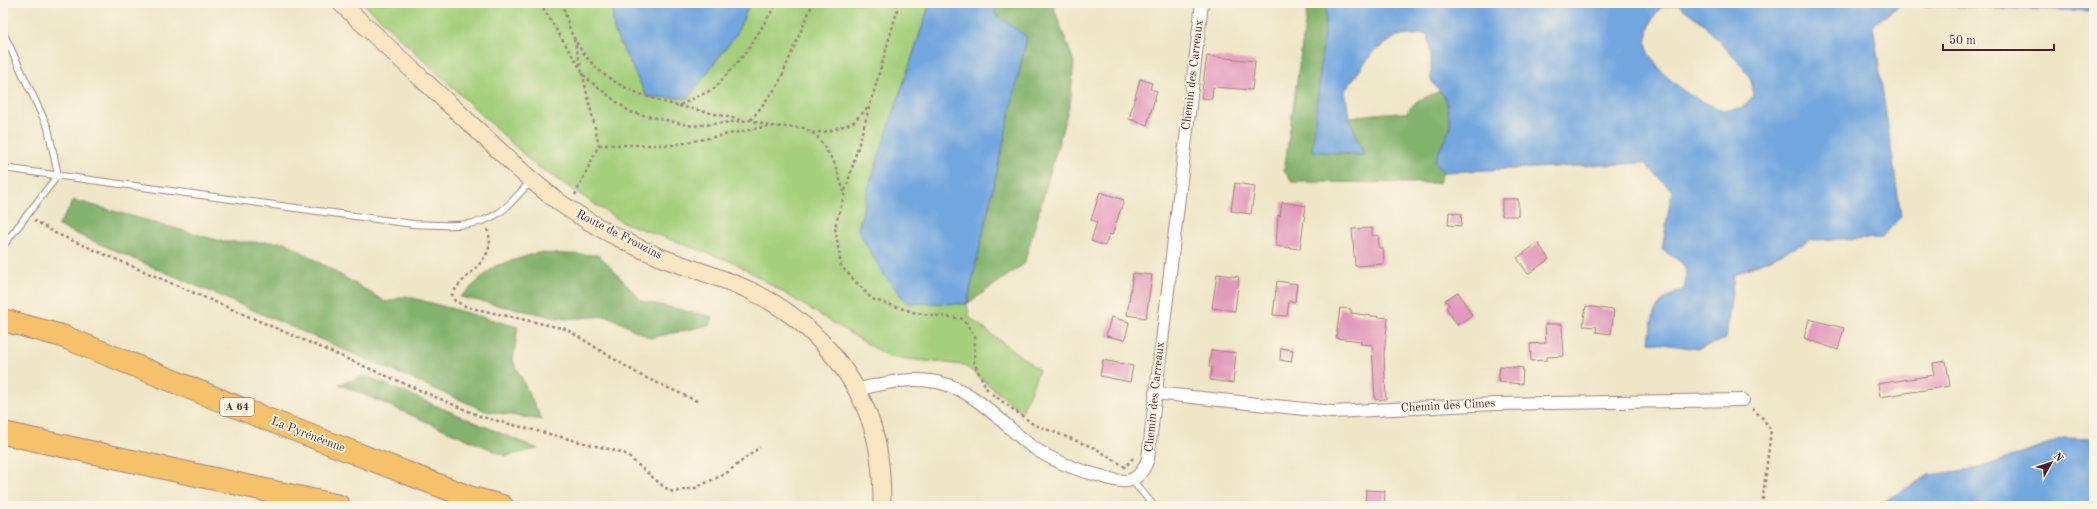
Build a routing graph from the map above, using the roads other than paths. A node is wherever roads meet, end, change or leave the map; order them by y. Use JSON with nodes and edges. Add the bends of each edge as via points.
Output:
{"nodes":[{"id":1,"x":341,"y":3,"type":"edge"},
{"id":2,"x":1202,"y":3,"type":"edge"},
{"id":3,"x":3,"y":32,"type":"edge"},
{"id":4,"x":3,"y":168,"type":"edge"},
{"id":5,"x":58,"y":175,"type":"junction"},
{"id":6,"x":533,"y":181,"type":"junction"},
{"id":7,"x":3,"y":246,"type":"edge"},
{"id":8,"x":3,"y":320,"type":"edge"},
{"id":9,"x":856,"y":390,"type":"junction"},
{"id":10,"x":1155,"y":393,"type":"junction"},
{"id":11,"x":1743,"y":400,"type":"road end"},
{"id":12,"x":3,"y":433,"type":"edge"},
{"id":13,"x":1132,"y":480,"type":"junction"},
{"id":14,"x":339,"y":506,"type":"edge"},
{"id":15,"x":502,"y":506,"type":"edge"},
{"id":16,"x":882,"y":506,"type":"edge"},
{"id":17,"x":1154,"y":506,"type":"edge"}],
"edges":[{"from":1,"to":6,"type":"main road","name":"Route de Frouzins"},
{"from":2,"to":10,"type":"street","name":"Chemin des Carreaux"},
{"from":3,"to":5,"type":"lane","via":[[48,128]]},
{"from":4,"to":5,"type":"lane"},
{"from":5,"to":6,"type":"lane","via":[[413,224],[456,226],[484,221],[500,212]]},
{"from":5,"to":7,"type":"lane"},
{"from":6,"to":9,"type":"main road","name":"Route de Frouzins","via":[[568,208],[644,250],[736,284],[781,307],[824,345]]},
{"from":8,"to":15,"type":"highway","name":"La Pyrénéenne","number":"A 64","via":[[62,336],[264,418],[469,497]]},
{"from":9,"to":13,"type":"street","via":[[904,379],[948,385],[963,391],[1033,447],[1055,460],[1120,482]]},
{"from":9,"to":16,"type":"main road","name":"Route de Frouzins","via":[[875,436],[881,474]]},
{"from":10,"to":11,"type":"street","name":"Chemin des Cimes","via":[[1332,412],[1494,404]]},
{"from":10,"to":13,"type":"street","name":"Chemin des Carreaux","via":[[1148,459],[1143,472]]},
{"from":12,"to":14,"type":"highway"},
{"from":13,"to":17,"type":"lane"}]}
